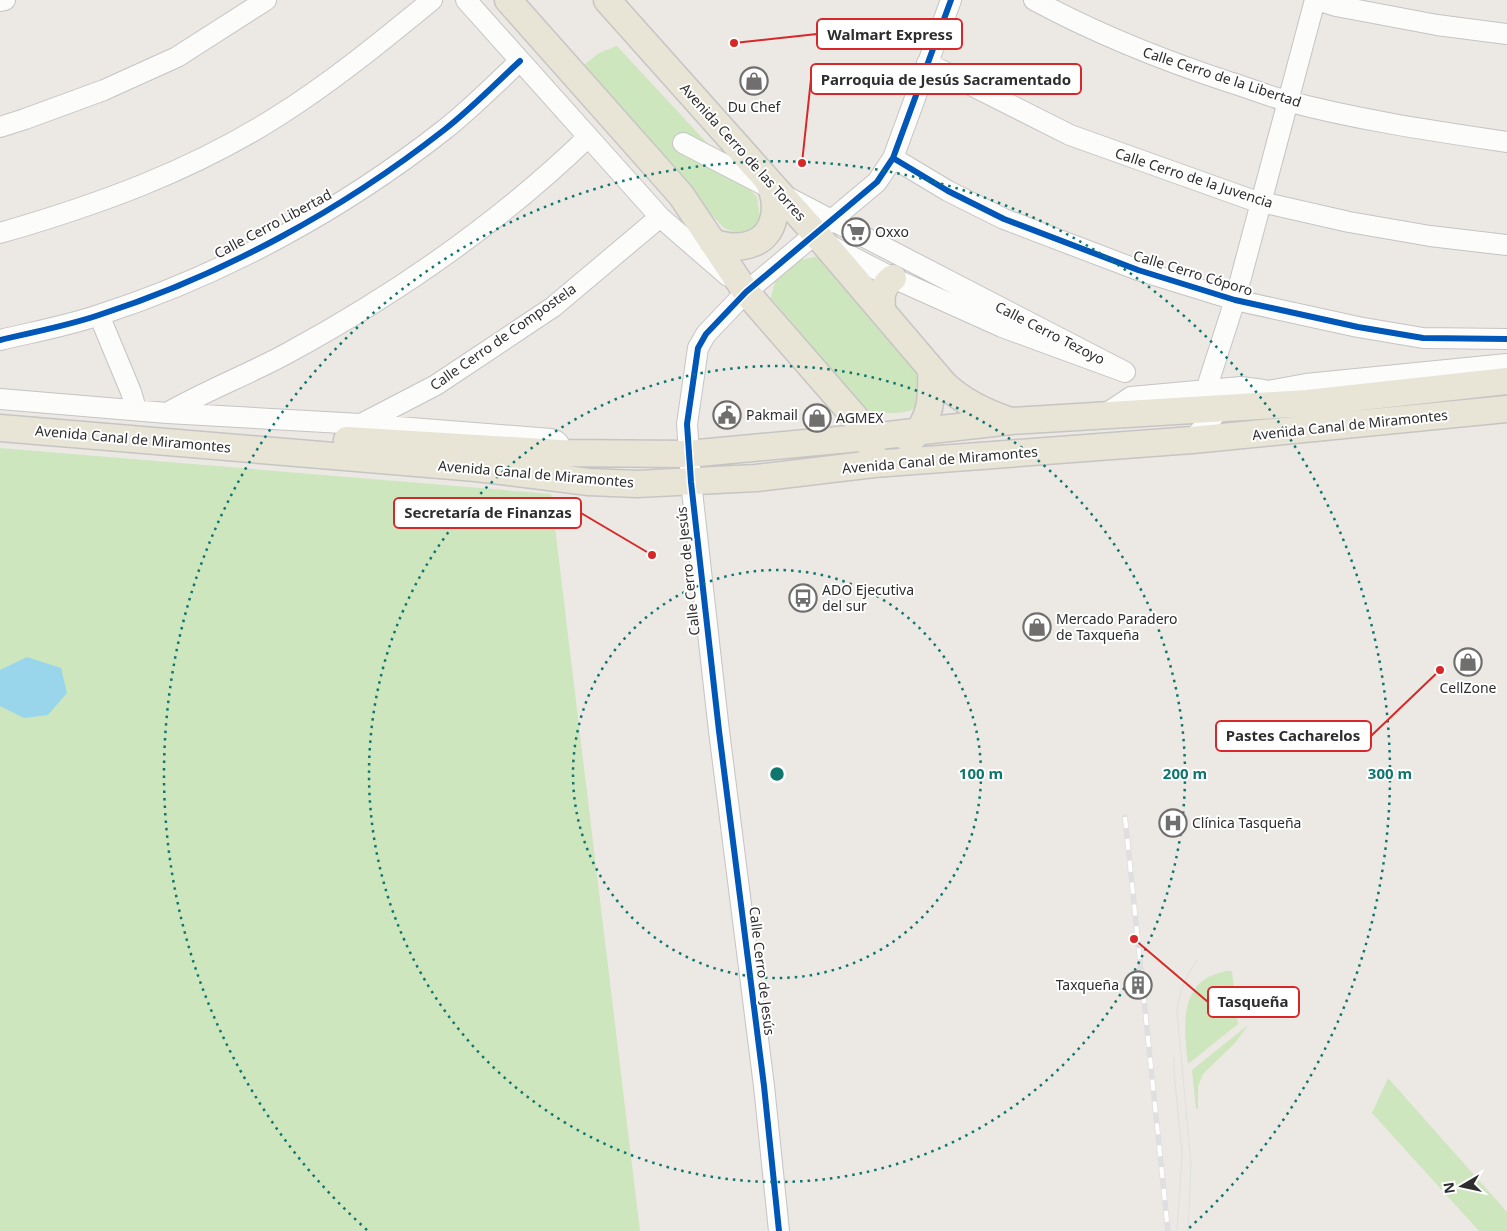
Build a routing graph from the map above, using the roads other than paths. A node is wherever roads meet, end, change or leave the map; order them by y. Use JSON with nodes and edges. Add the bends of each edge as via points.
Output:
{"nodes":[{"id":1,"x":5,"y":0,"type":"edge"},
{"id":2,"x":266,"y":0,"type":"edge"},
{"id":3,"x":432,"y":0,"type":"edge"},
{"id":4,"x":466,"y":0,"type":"edge"},
{"id":5,"x":508,"y":0,"type":"edge"},
{"id":6,"x":607,"y":0,"type":"edge"},
{"id":7,"x":951,"y":0,"type":"edge"},
{"id":8,"x":1034,"y":0,"type":"edge"},
{"id":9,"x":1316,"y":0,"type":"edge"},
{"id":10,"x":0,"y":1,"type":"edge"},
{"id":11,"x":1507,"y":34,"type":"edge"},
{"id":12,"x":520,"y":61,"type":"junction"},
{"id":13,"x":927,"y":63,"type":"junction"},
{"id":14,"x":1287,"y":101,"type":"junction"},
{"id":15,"x":0,"y":126,"type":"edge"},
{"id":16,"x":588,"y":137,"type":"junction"},
{"id":17,"x":683,"y":142,"type":"dead end"},
{"id":18,"x":1507,"y":142,"type":"edge"},
{"id":19,"x":893,"y":158,"type":"junction"},
{"id":20,"x":767,"y":179,"type":"junction"},
{"id":21,"x":1260,"y":202,"type":"junction"},
{"id":22,"x":660,"y":216,"type":"junction"},
{"id":23,"x":0,"y":233,"type":"edge"},
{"id":24,"x":819,"y":238,"type":"junction"},
{"id":25,"x":712,"y":242,"type":"junction"},
{"id":26,"x":1507,"y":245,"type":"edge"},
{"id":27,"x":893,"y":278,"type":"junction"},
{"id":28,"x":746,"y":292,"type":"junction"},
{"id":29,"x":1235,"y":300,"type":"junction"},
{"id":30,"x":882,"y":309,"type":"junction"},
{"id":31,"x":99,"y":315,"type":"junction"},
{"id":32,"x":1422,"y":338,"type":"junction"},
{"id":33,"x":1507,"y":339,"type":"edge"},
{"id":34,"x":0,"y":340,"type":"edge"},
{"id":35,"x":1507,"y":364,"type":"edge"},
{"id":36,"x":931,"y":369,"type":"junction"},
{"id":37,"x":1434,"y":371,"type":"junction"},
{"id":38,"x":1507,"y":381,"type":"edge"},
{"id":39,"x":209,"y":390,"type":"junction"},
{"id":40,"x":1268,"y":391,"type":"junction"},
{"id":41,"x":0,"y":399,"type":"edge"},
{"id":42,"x":1213,"y":399,"type":"junction"},
{"id":43,"x":1307,"y":403,"type":"junction"},
{"id":44,"x":136,"y":410,"type":"junction"},
{"id":45,"x":1505,"y":411,"type":"edge"},
{"id":46,"x":167,"y":413,"type":"junction"},
{"id":47,"x":0,"y":414,"type":"edge"},
{"id":48,"x":212,"y":416,"type":"junction"},
{"id":49,"x":1011,"y":421,"type":"junction"},
{"id":50,"x":360,"y":424,"type":"junction"},
{"id":51,"x":0,"y":428,"type":"edge"},
{"id":52,"x":919,"y":431,"type":"junction"},
{"id":53,"x":870,"y":437,"type":"junction"},
{"id":54,"x":1192,"y":440,"type":"junction"},
{"id":55,"x":560,"y":453,"type":"junction"},
{"id":56,"x":688,"y":454,"type":"junction"},
{"id":57,"x":874,"y":464,"type":"junction"},
{"id":58,"x":476,"y":468,"type":"junction"},
{"id":59,"x":691,"y":482,"type":"junction"},
{"id":60,"x":779,"y":1231,"type":"edge"}],
"edges":[{"from":1,"to":10,"type":"street"},
{"from":2,"to":15,"type":"street","via":[[177,57],[104,90]]},
{"from":3,"to":23,"type":"street","via":[[350,66],[277,116],[208,155],[140,187]]},
{"from":4,"to":12,"type":"street"},
{"from":5,"to":25,"type":"main road","via":[[681,195]]},
{"from":6,"to":20,"type":"main road","name":"Avenida Cerro de las Torres"},
{"from":7,"to":13,"type":"street","name":"Calle Cerro de Jesús"},
{"from":8,"to":14,"type":"street","name":"Calle Cerro de la Libertad","via":[[1130,47]]},
{"from":9,"to":11,"type":"street","via":[[1437,25]]},
{"from":9,"to":14,"type":"street"},
{"from":12,"to":16,"type":"street"},
{"from":12,"to":31,"type":"street","name":"Calle Cerro Libertad","via":[[445,129],[382,175],[309,221],[188,282]]},
{"from":13,"to":19,"type":"street","name":"Calle Cerro de Jesús"},
{"from":13,"to":21,"type":"street","name":"Calle Cerro de la Juvencia","via":[[1070,135]]},
{"from":14,"to":18,"type":"street","name":"Calle Cerro de la Libertad","via":[[1407,126]]},
{"from":14,"to":21,"type":"street"},
{"from":16,"to":22,"type":"street"},
{"from":16,"to":39,"type":"street","via":[[491,222],[390,293],[285,354]]},
{"from":17,"to":27,"type":"street","name":"Calle Cerro Tezoyo","via":[[1125,372],[1002,327]]},
{"from":19,"to":24,"type":"street","name":"Calle Cerro de Jesús","via":[[877,182]]},
{"from":19,"to":29,"type":"street","name":"Calle Cerro Cóporo","via":[[1004,219],[1138,270]]},
{"from":20,"to":24,"type":"main road","name":"Avenida Cerro de las Torres"},
{"from":20,"to":25,"type":"main road","via":[[775,206],[772,225],[767,233],[760,240],[741,246]]},
{"from":21,"to":26,"type":"street","name":"Calle Cerro de la Juvencia","via":[[1430,236]]},
{"from":21,"to":29,"type":"street"},
{"from":22,"to":28,"type":"street"},
{"from":22,"to":50,"type":"street","name":"Calle Cerro de Compostela","via":[[553,306],[436,385]]},
{"from":24,"to":27,"type":"street","name":"Calle Cerro Tezoyo"},
{"from":24,"to":28,"type":"street","name":"Calle Cerro de Jesús"},
{"from":24,"to":30,"type":"main road","name":"Avenida Cerro de las Torres"},
{"from":25,"to":28,"type":"main road"},
{"from":27,"to":30,"type":"main road","via":[[882,292]]},
{"from":28,"to":53,"type":"main road"},
{"from":28,"to":56,"type":"street","name":"Calle Cerro de Jesús","via":[[706,334],[698,348],[687,424]]},
{"from":29,"to":32,"type":"street","name":"Calle Cerro Cóporo"},
{"from":29,"to":42,"type":"street"},
{"from":30,"to":36,"type":"main road","name":"Avenida Cerro de las Torres"},
{"from":31,"to":34,"type":"street","name":"Calle Cerro Libertad"},
{"from":31,"to":44,"type":"street"},
{"from":32,"to":33,"type":"street","name":"Calle Cerro Cóporo"},
{"from":32,"to":37,"type":"street","via":[[1433,356]]},
{"from":35,"to":37,"type":"street","name":"Avenida Canal de Miramontes"},
{"from":36,"to":49,"type":"main road","name":"Avenida Cerro de las Torres","via":[[957,396],[981,410]]},
{"from":36,"to":52,"type":"main road","via":[[931,401]]},
{"from":37,"to":40,"type":"street","name":"Avenida Canal de Miramontes"},
{"from":38,"to":43,"type":"main road","name":"Avenida Canal de Miramontes"},
{"from":39,"to":46,"type":"street"},
{"from":39,"to":48,"type":"street","via":[[204,405]]},
{"from":40,"to":42,"type":"street","name":"Avenida Canal de Miramontes"},
{"from":40,"to":43,"type":"street","name":"Avenida Canal de Miramontes"},
{"from":41,"to":44,"type":"street","name":"Avenida Canal de Miramontes"},
{"from":42,"to":43,"type":"main road","name":"Avenida Canal de Miramontes"},
{"from":42,"to":49,"type":"main road","name":"Avenida Canal de Miramontes","via":[[1102,416]]},
{"from":42,"to":54,"type":"street","name":"Avenida Canal de Miramontes"},
{"from":44,"to":46,"type":"street","name":"Avenida Canal de Miramontes"},
{"from":45,"to":54,"type":"main road","name":"Avenida Canal de Miramontes"},
{"from":46,"to":48,"type":"street","name":"Avenida Canal de Miramontes"},
{"from":47,"to":55,"type":"main road","name":"Avenida Canal de Miramontes","via":[[133,426]]},
{"from":48,"to":50,"type":"street","name":"Avenida Canal de Miramontes"},
{"from":49,"to":52,"type":"main road","name":"Avenida Canal de Miramontes"},
{"from":50,"to":55,"type":"street","name":"Avenida Canal de Miramontes","via":[[551,439],[558,442]]},
{"from":51,"to":58,"type":"main road","name":"Avenida Canal de Miramontes"},
{"from":52,"to":53,"type":"main road","name":"Avenida Canal de Miramontes"},
{"from":52,"to":57,"type":"main road","via":[[903,447]]},
{"from":53,"to":56,"type":"main road","name":"Avenida Canal de Miramontes"},
{"from":53,"to":57,"type":"main road"},
{"from":54,"to":57,"type":"main road","name":"Avenida Canal de Miramontes"},
{"from":55,"to":56,"type":"main road","name":"Avenida Canal de Miramontes"},
{"from":55,"to":58,"type":"main road","via":[[555,462],[546,467],[503,464]]},
{"from":56,"to":59,"type":"street","name":"Calle Cerro de Jesús"},
{"from":57,"to":59,"type":"main road","name":"Avenida Canal de Miramontes"},
{"from":58,"to":59,"type":"main road","name":"Avenida Canal de Miramontes","via":[[589,482]]},
{"from":59,"to":60,"type":"street","name":"Calle Cerro de Jesús"}]}
